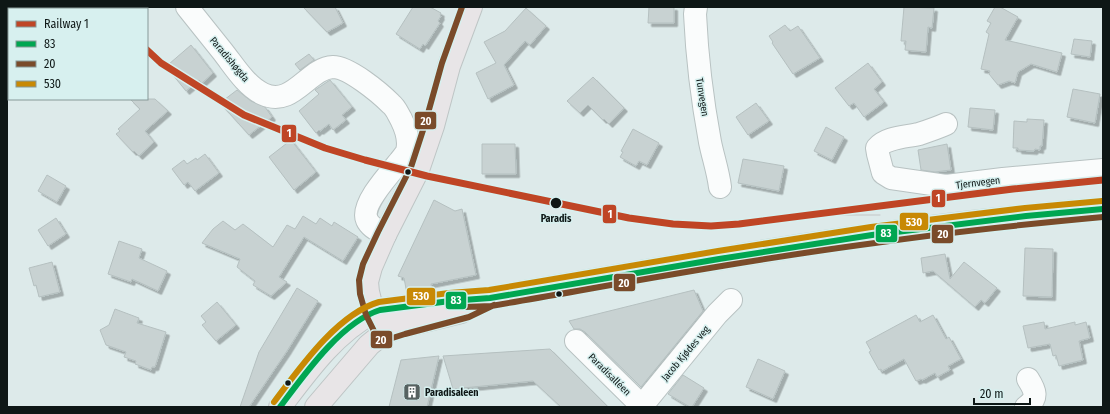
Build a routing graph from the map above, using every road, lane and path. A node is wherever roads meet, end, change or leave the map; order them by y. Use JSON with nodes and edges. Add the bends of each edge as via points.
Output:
{"nodes":[{"id":1,"x":188,"y":7,"type":"edge"},
{"id":2,"x":472,"y":7,"type":"edge"},
{"id":3,"x":696,"y":7,"type":"edge"},
{"id":4,"x":946,"y":124,"type":"dead end"},
{"id":5,"x":1103,"y":170,"type":"edge"},
{"id":6,"x":720,"y":187,"type":"dead end"},
{"id":7,"x":1103,"y":209,"type":"edge"},
{"id":8,"x":385,"y":235,"type":"junction"},
{"id":9,"x":490,"y":298,"type":"junction"},
{"id":10,"x":730,"y":300,"type":"dead end"},
{"id":11,"x":373,"y":312,"type":"junction"},
{"id":12,"x":384,"y":333,"type":"junction"},
{"id":13,"x":576,"y":341,"type":"dead end"},
{"id":14,"x":1028,"y":379,"type":"dead end"},
{"id":15,"x":280,"y":407,"type":"edge"},
{"id":16,"x":316,"y":407,"type":"edge"},
{"id":17,"x":642,"y":407,"type":"edge"},
{"id":18,"x":1026,"y":407,"type":"edge"}],
"edges":[{"from":1,"to":8,"type":"street","name":"Paradishøgda","via":[[236,68],[262,94],[272,97],[285,96],[318,73],[335,67],[374,88],[393,105],[407,132],[407,152],[374,194],[367,207],[366,218],[370,225]]},
{"from":2,"to":8,"type":"main road","via":[[450,66],[418,170]]},
{"from":3,"to":6,"type":"street","name":"Tunvegen","via":[[698,70]]},
{"from":4,"to":5,"type":"street","name":"Tjernvegen","via":[[879,145],[877,152],[884,173],[891,178],[946,186]]},
{"from":7,"to":9,"type":"main road","via":[[911,229]]},
{"from":8,"to":11,"type":"main road","via":[[367,282]]},
{"from":9,"to":11,"type":"main road"},
{"from":9,"to":12,"type":"main road","via":[[466,310]]},
{"from":10,"to":17,"type":"street","name":"Jacob Kjødes veg"},
{"from":11,"to":12,"type":"main road"},
{"from":11,"to":15,"type":"main road","via":[[329,348]]},
{"from":12,"to":16,"type":"main road","via":[[369,345]]},
{"from":13,"to":17,"type":"street","name":"Paradisalléen"},
{"from":14,"to":18,"type":"street","via":[[1035,395],[1032,403]]}]}
